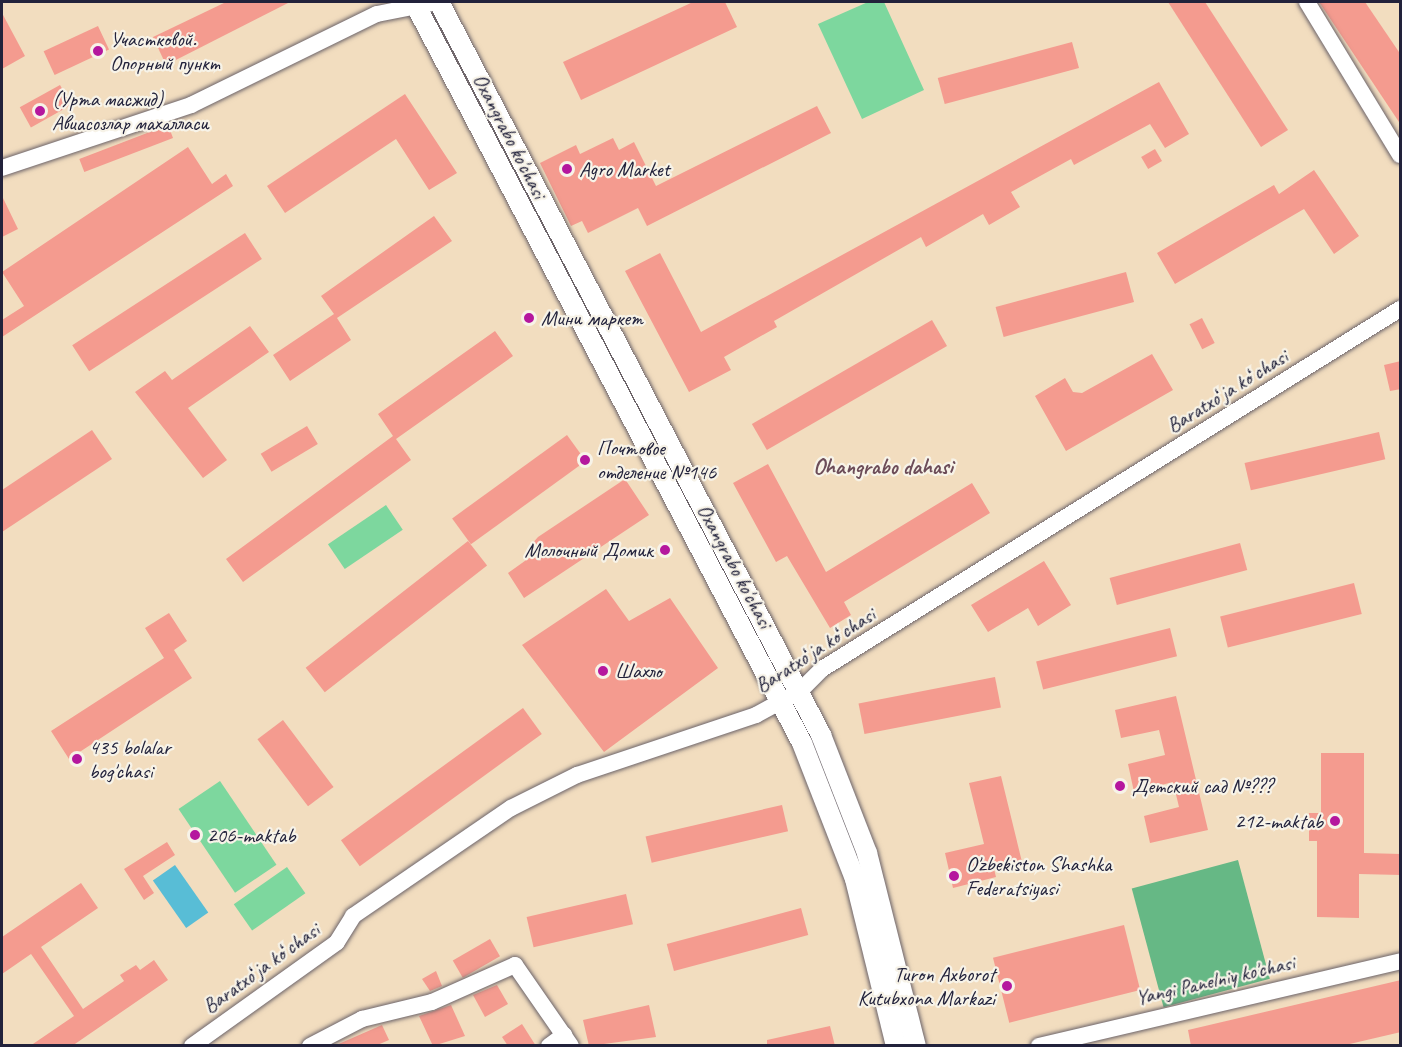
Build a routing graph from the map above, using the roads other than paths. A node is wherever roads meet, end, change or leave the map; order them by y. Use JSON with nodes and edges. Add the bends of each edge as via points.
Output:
{"nodes":[{"id":1,"x":438,"y":2,"type":"edge"},
{"id":2,"x":1307,"y":2,"type":"edge"},
{"id":3,"x":415,"y":4,"type":"edge"},
{"id":4,"x":1401,"y":154,"type":"edge"},
{"id":5,"x":2,"y":168,"type":"edge"},
{"id":6,"x":1401,"y":309,"type":"edge"},
{"id":7,"x":694,"y":498,"type":"junction"},
{"id":8,"x":677,"y":509,"type":"junction"},
{"id":9,"x":801,"y":692,"type":"junction"},
{"id":10,"x":782,"y":701,"type":"junction"},
{"id":11,"x":1401,"y":961,"type":"edge"},
{"id":12,"x":568,"y":1040,"type":"edge"},
{"id":13,"x":192,"y":1046,"type":"edge"},
{"id":14,"x":310,"y":1046,"type":"edge"},
{"id":15,"x":549,"y":1046,"type":"edge"},
{"id":16,"x":896,"y":1046,"type":"edge"},
{"id":17,"x":916,"y":1046,"type":"edge"},
{"id":18,"x":1040,"y":1046,"type":"edge"}],
"edges":[{"from":1,"to":3,"type":"street"},
{"from":1,"to":7,"type":"main road","name":"Oxangrabo ko'chasi"},
{"from":2,"to":4,"type":"street"},
{"from":3,"to":5,"type":"street","via":[[377,14],[191,105]]},
{"from":3,"to":8,"type":"main road","name":"Oxangrabo ko'chasi"},
{"from":6,"to":9,"type":"street","name":"Baratxoʻja koʻchasi","via":[[822,669]]},
{"from":7,"to":8,"type":"street"},
{"from":7,"to":9,"type":"main road","name":"Oxangrabo ko'chasi"},
{"from":8,"to":10,"type":"main road","name":"Oxangrabo ko'chasi"},
{"from":9,"to":10,"type":"street","name":"Baratxoʻja koʻchasi"},
{"from":9,"to":17,"type":"main road","name":"Oxangrabo ko'chasi","via":[[864,842]]},
{"from":10,"to":13,"type":"street","name":"Baratxoʻja koʻchasi","via":[[577,775],[511,808],[352,916],[337,942]]},
{"from":10,"to":16,"type":"main road","name":"Oxangrabo ko'chasi","via":[[855,879]]},
{"from":11,"to":18,"type":"street","name":"Yangi Panelniy ko'chasi"},
{"from":12,"to":14,"type":"street","via":[[515,965],[432,1002],[362,1019]]},
{"from":12,"to":15,"type":"street"}]}
